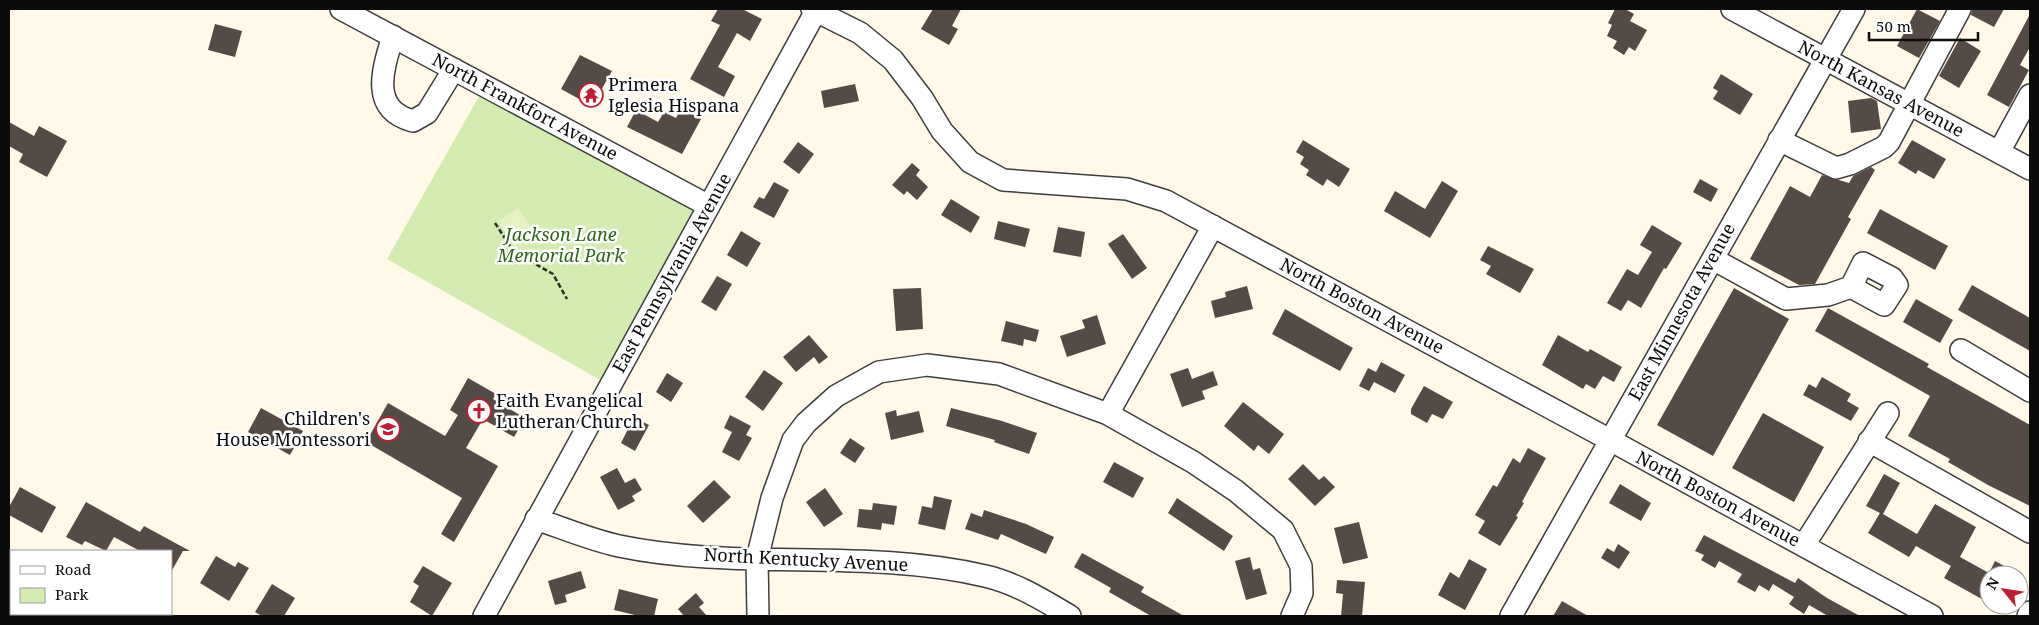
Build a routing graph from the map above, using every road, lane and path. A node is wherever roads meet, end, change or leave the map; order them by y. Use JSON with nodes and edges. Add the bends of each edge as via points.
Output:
{"nodes":[{"id":1,"x":341,"y":9,"type":"edge"},
{"id":2,"x":815,"y":9,"type":"edge"},
{"id":3,"x":1732,"y":9,"type":"edge"},
{"id":4,"x":1854,"y":9,"type":"edge"},
{"id":5,"x":1960,"y":9,"type":"edge"},
{"id":6,"x":393,"y":36,"type":"junction"},
{"id":7,"x":1826,"y":59,"type":"junction"},
{"id":8,"x":454,"y":69,"type":"junction"},
{"id":9,"x":2030,"y":95,"type":"edge"},
{"id":10,"x":1909,"y":104,"type":"junction"},
{"id":11,"x":1779,"y":140,"type":"junction"},
{"id":12,"x":1999,"y":152,"type":"junction"},
{"id":13,"x":2030,"y":169,"type":"edge"},
{"id":14,"x":709,"y":206,"type":"junction"},
{"id":15,"x":495,"y":222,"type":"dead end"},
{"id":16,"x":1213,"y":226,"type":"junction"},
{"id":17,"x":1712,"y":259,"type":"junction"},
{"id":18,"x":1851,"y":288,"type":"dead end"},
{"id":19,"x":567,"y":299,"type":"dead end"},
{"id":20,"x":1961,"y":350,"type":"dead end"},
{"id":21,"x":2030,"y":391,"type":"edge"},
{"id":22,"x":1888,"y":413,"type":"dead end"},
{"id":23,"x":1108,"y":414,"type":"junction"},
{"id":24,"x":1610,"y":440,"type":"junction"},
{"id":25,"x":1870,"y":441,"type":"junction"},
{"id":26,"x":536,"y":518,"type":"junction"},
{"id":27,"x":2030,"y":532,"type":"edge"},
{"id":28,"x":1804,"y":545,"type":"junction"},
{"id":29,"x":758,"y":559,"type":"junction"},
{"id":30,"x":2030,"y":612,"type":"edge"},
{"id":31,"x":80,"y":615,"type":"edge"},
{"id":32,"x":86,"y":616,"type":"edge"},
{"id":33,"x":484,"y":616,"type":"edge"},
{"id":34,"x":758,"y":616,"type":"edge"},
{"id":35,"x":1070,"y":616,"type":"edge"},
{"id":36,"x":1292,"y":616,"type":"edge"},
{"id":37,"x":1511,"y":616,"type":"edge"},
{"id":38,"x":1932,"y":616,"type":"edge"},
{"id":39,"x":2028,"y":616,"type":"edge"}],
"edges":[{"from":1,"to":6,"type":"street","name":"North Frankfort Avenue"},
{"from":2,"to":14,"type":"street","name":"East Pennsylvania Avenue"},
{"from":2,"to":16,"type":"street","name":"North Boston Avenue","via":[[860,34],[893,60],[953,144],[970,162],[1003,180],[1127,190],[1166,201]]},
{"from":3,"to":7,"type":"street","name":"North Kansas Avenue"},
{"from":4,"to":7,"type":"street","name":"East Minnesota Avenue"},
{"from":5,"to":10,"type":"street"},
{"from":6,"to":8,"type":"street","name":"North Frankfort Avenue"},
{"from":6,"to":8,"type":"street","via":[[382,81],[384,101],[400,117],[413,121],[426,113]]},
{"from":7,"to":10,"type":"street","name":"North Kansas Avenue"},
{"from":7,"to":11,"type":"street","name":"East Minnesota Avenue"},
{"from":8,"to":14,"type":"street","name":"North Frankfort Avenue"},
{"from":9,"to":12,"type":"street"},
{"from":10,"to":11,"type":"street","via":[[1884,147],[1836,168]]},
{"from":10,"to":12,"type":"street","name":"North Kansas Avenue"},
{"from":11,"to":17,"type":"street","name":"East Minnesota Avenue"},
{"from":12,"to":13,"type":"street","name":"North Kansas Avenue"},
{"from":14,"to":26,"type":"street","name":"East Pennsylvania Avenue"},
{"from":15,"to":19,"type":"path","via":[[514,252],[553,274]]},
{"from":16,"to":23,"type":"street"},
{"from":16,"to":24,"type":"street","name":"North Boston Avenue"},
{"from":17,"to":18,"type":"street","via":[[1786,299],[1828,295]]},
{"from":17,"to":24,"type":"street","name":"East Minnesota Avenue"},
{"from":20,"to":21,"type":"street"},
{"from":22,"to":25,"type":"street"},
{"from":23,"to":29,"type":"street","via":[[999,374],[927,366],[879,372],[836,396],[806,423],[794,440],[772,498]]},
{"from":23,"to":36,"type":"street","via":[[1193,462],[1236,491],[1284,530],[1300,566],[1302,592]]},
{"from":24,"to":28,"type":"street","name":"North Boston Avenue"},
{"from":24,"to":37,"type":"street","name":"East Minnesota Avenue"},
{"from":25,"to":27,"type":"street"},
{"from":25,"to":28,"type":"street"},
{"from":26,"to":29,"type":"street","name":"North Kentucky Avenue","via":[[618,546]]},
{"from":26,"to":33,"type":"street","name":"East Pennsylvania Avenue"},
{"from":28,"to":38,"type":"street","name":"North Boston Avenue"},
{"from":29,"to":34,"type":"street"},
{"from":29,"to":35,"type":"street","name":"North Kentucky Avenue","via":[[912,564],[986,576],[1024,589]]},
{"from":30,"to":39,"type":"street"},
{"from":31,"to":32,"type":"street"}]}
